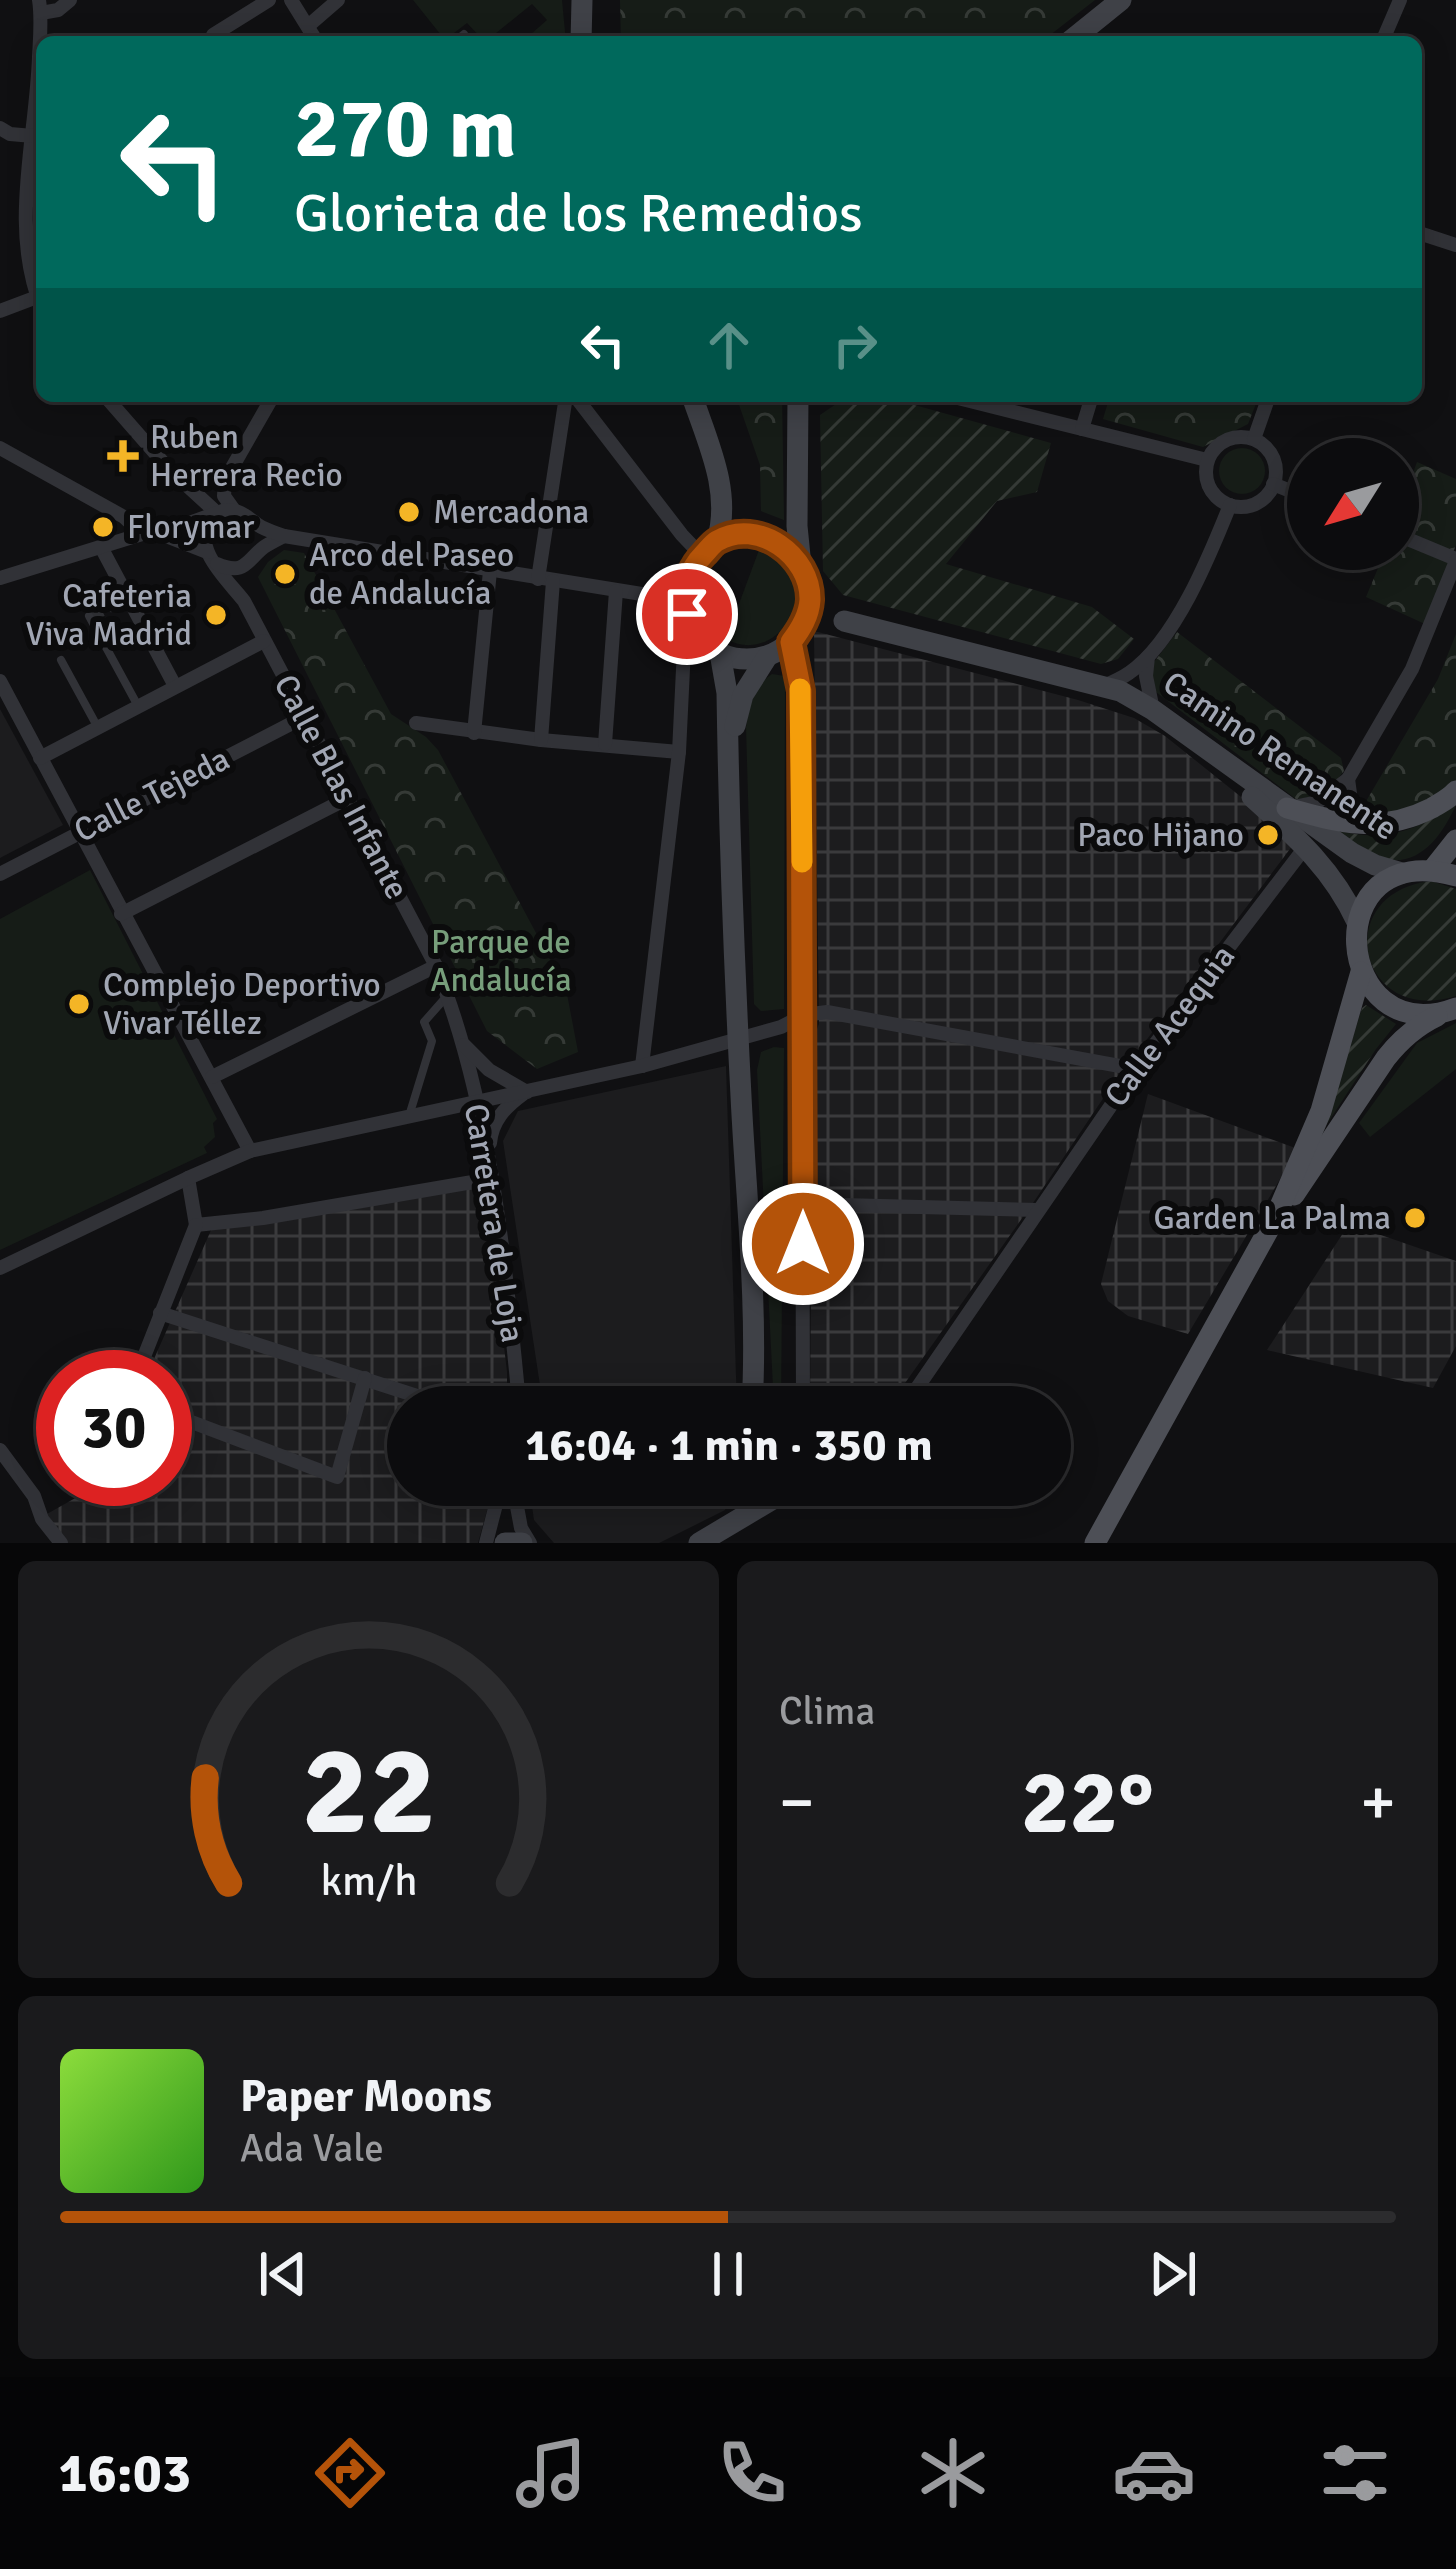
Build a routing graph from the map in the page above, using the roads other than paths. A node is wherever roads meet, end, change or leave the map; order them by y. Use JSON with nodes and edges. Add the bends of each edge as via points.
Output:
{"nodes":[{"id":1,"x":269,"y":0,"type":"edge"},
{"id":2,"x":291,"y":0,"type":"edge"},
{"id":3,"x":338,"y":0,"type":"edge"},
{"id":4,"x":582,"y":0,"type":"edge"},
{"id":5,"x":1121,"y":0,"type":"edge"},
{"id":6,"x":1400,"y":0,"type":"edge"},
{"id":7,"x":68,"y":2,"type":"edge"},
{"id":8,"x":40,"y":6,"type":"edge"},
{"id":9,"x":308,"y":26,"type":"junction"},
{"id":10,"x":464,"y":34,"type":"dead end"},
{"id":11,"x":40,"y":36,"type":"edge"},
{"id":12,"x":213,"y":36,"type":"edge"},
{"id":13,"x":314,"y":36,"type":"edge"},
{"id":14,"x":462,"y":36,"type":"edge"},
{"id":15,"x":580,"y":36,"type":"edge"},
{"id":16,"x":1076,"y":36,"type":"edge"},
{"id":17,"x":1385,"y":36,"type":"edge"},
{"id":18,"x":36,"y":125,"type":"edge"},
{"id":19,"x":0,"y":128,"type":"edge"},
{"id":20,"x":33,"y":136,"type":"junction"},
{"id":21,"x":1422,"y":234,"type":"edge"},
{"id":22,"x":1456,"y":245,"type":"edge"},
{"id":23,"x":36,"y":292,"type":"edge"},
{"id":24,"x":36,"y":304,"type":"edge"},
{"id":25,"x":0,"y":311,"type":"edge"},
{"id":26,"x":110,"y":402,"type":"edge"},
{"id":27,"x":270,"y":402,"type":"edge"},
{"id":28,"x":565,"y":402,"type":"edge"},
{"id":29,"x":580,"y":402,"type":"edge"},
{"id":30,"x":694,"y":402,"type":"edge"},
{"id":31,"x":798,"y":402,"type":"edge"},
{"id":32,"x":974,"y":402,"type":"edge"},
{"id":33,"x":1090,"y":402,"type":"edge"},
{"id":34,"x":1267,"y":402,"type":"edge"},
{"id":35,"x":1082,"y":429,"type":"junction"},
{"id":36,"x":1254,"y":440,"type":"junction"},
{"id":37,"x":0,"y":448,"type":"edge"},
{"id":38,"x":1207,"y":460,"type":"junction"},
{"id":39,"x":1273,"y":484,"type":"junction"},
{"id":40,"x":1287,"y":490,"type":"edge"},
{"id":41,"x":1230,"y":505,"type":"junction"},
{"id":42,"x":234,"y":510,"type":"junction"},
{"id":43,"x":213,"y":515,"type":"junction"},
{"id":44,"x":259,"y":525,"type":"junction"},
{"id":45,"x":142,"y":534,"type":"junction"},
{"id":46,"x":159,"y":534,"type":"junction"},
{"id":47,"x":284,"y":536,"type":"junction"},
{"id":48,"x":1419,"y":544,"type":"edge"},
{"id":49,"x":101,"y":547,"type":"junction"},
{"id":50,"x":261,"y":549,"type":"junction"},
{"id":51,"x":710,"y":549,"type":"junction"},
{"id":52,"x":210,"y":557,"type":"junction"},
{"id":53,"x":1456,"y":560,"type":"edge"},
{"id":54,"x":250,"y":562,"type":"junction"},
{"id":55,"x":801,"y":566,"type":"junction"},
{"id":56,"x":490,"y":571,"type":"junction"},
{"id":57,"x":0,"y":578,"type":"edge"},
{"id":58,"x":546,"y":580,"type":"junction"},
{"id":59,"x":616,"y":591,"type":"junction"},
{"id":60,"x":810,"y":598,"type":"junction"},
{"id":61,"x":244,"y":601,"type":"junction"},
{"id":62,"x":685,"y":601,"type":"junction"},
{"id":63,"x":89,"y":616,"type":"dead end"},
{"id":64,"x":844,"y":620,"type":"junction"},
{"id":65,"x":692,"y":626,"type":"junction"},
{"id":66,"x":797,"y":633,"type":"junction"},
{"id":67,"x":264,"y":641,"type":"junction"},
{"id":68,"x":720,"y":653,"type":"junction"},
{"id":69,"x":767,"y":657,"type":"junction"},
{"id":70,"x":1148,"y":657,"type":"junction"},
{"id":71,"x":61,"y":660,"type":"dead end"},
{"id":72,"x":0,"y":681,"type":"edge"},
{"id":73,"x":175,"y":686,"type":"junction"},
{"id":74,"x":1104,"y":686,"type":"junction"},
{"id":75,"x":138,"y":706,"type":"junction"},
{"id":76,"x":1160,"y":715,"type":"junction"},
{"id":77,"x":304,"y":717,"type":"junction"},
{"id":78,"x":416,"y":723,"type":"dead end"},
{"id":79,"x":98,"y":727,"type":"junction"},
{"id":80,"x":474,"y":733,"type":"junction"},
{"id":81,"x":541,"y":740,"type":"junction"},
{"id":82,"x":605,"y":744,"type":"junction"},
{"id":83,"x":679,"y":752,"type":"junction"},
{"id":84,"x":728,"y":756,"type":"junction"},
{"id":85,"x":40,"y":758,"type":"junction"},
{"id":86,"x":1348,"y":779,"type":"junction"},
{"id":87,"x":1456,"y":791,"type":"edge"},
{"id":88,"x":348,"y":798,"type":"junction"},
{"id":89,"x":1287,"y":808,"type":"junction"},
{"id":90,"x":1370,"y":824,"type":"junction"},
{"id":91,"x":80,"y":832,"type":"junction"},
{"id":92,"x":1456,"y":840,"type":"edge"},
{"id":93,"x":1306,"y":845,"type":"junction"},
{"id":94,"x":1445,"y":872,"type":"edge"},
{"id":95,"x":1402,"y":873,"type":"junction"},
{"id":96,"x":0,"y":874,"type":"edge"},
{"id":97,"x":122,"y":914,"type":"junction"},
{"id":98,"x":1357,"y":922,"type":"junction"},
{"id":99,"x":436,"y":966,"type":"junction"},
{"id":100,"x":1361,"y":972,"type":"junction"},
{"id":101,"x":447,"y":995,"type":"junction"},
{"id":102,"x":1449,"y":1010,"type":"edge"},
{"id":103,"x":804,"y":1015,"type":"junction"},
{"id":104,"x":739,"y":1040,"type":"junction"},
{"id":105,"x":460,"y":1041,"type":"junction"},
{"id":106,"x":642,"y":1066,"type":"junction"},
{"id":107,"x":1136,"y":1069,"type":"junction"},
{"id":108,"x":212,"y":1077,"type":"junction"},
{"id":109,"x":527,"y":1092,"type":"junction"},
{"id":110,"x":478,"y":1102,"type":"junction"},
{"id":111,"x":408,"y":1118,"type":"junction"},
{"id":112,"x":250,"y":1151,"type":"junction"},
{"id":113,"x":488,"y":1162,"type":"junction"},
{"id":114,"x":188,"y":1178,"type":"junction"},
{"id":115,"x":490,"y":1179,"type":"junction"},
{"id":116,"x":802,"y":1204,"type":"junction"},
{"id":117,"x":1038,"y":1210,"type":"junction"},
{"id":118,"x":1275,"y":1218,"type":"junction"},
{"id":119,"x":196,"y":1225,"type":"junction"},
{"id":120,"x":0,"y":1268,"type":"edge"},
{"id":121,"x":160,"y":1313,"type":"junction"},
{"id":122,"x":146,"y":1350,"type":"edge"},
{"id":123,"x":365,"y":1378,"type":"junction"},
{"id":124,"x":389,"y":1386,"type":"edge"},
{"id":125,"x":517,"y":1386,"type":"edge"},
{"id":126,"x":754,"y":1386,"type":"edge"},
{"id":127,"x":803,"y":1386,"type":"edge"},
{"id":128,"x":918,"y":1386,"type":"edge"},
{"id":129,"x":192,"y":1422,"type":"edge"},
{"id":130,"x":0,"y":1450,"type":"edge"},
{"id":131,"x":496,"y":1506,"type":"edge"},
{"id":132,"x":517,"y":1506,"type":"edge"},
{"id":133,"x":751,"y":1506,"type":"edge"},
{"id":134,"x":61,"y":1543,"type":"edge"},
{"id":135,"x":486,"y":1543,"type":"edge"},
{"id":136,"x":505,"y":1543,"type":"edge"},
{"id":137,"x":526,"y":1543,"type":"edge"},
{"id":138,"x":699,"y":1543,"type":"edge"},
{"id":139,"x":1095,"y":1543,"type":"edge"}],
"edges":[{"from":1,"to":12,"type":"street"},
{"from":2,"to":9,"type":"street"},
{"from":3,"to":9,"type":"street"},
{"from":4,"to":15,"type":"street"},
{"from":5,"to":16,"type":"street"},
{"from":6,"to":17,"type":"street"},
{"from":7,"to":8,"type":"street","via":[[58,10]]},
{"from":8,"to":11,"type":"street"},
{"from":9,"to":13,"type":"street"},
{"from":10,"to":14,"type":"lane"},
{"from":18,"to":20,"type":"street"},
{"from":19,"to":20,"type":"street"},
{"from":20,"to":23,"type":"street","via":[[25,198]]},
{"from":21,"to":22,"type":"street"},
{"from":24,"to":25,"type":"street"},
{"from":26,"to":43,"type":"street"},
{"from":27,"to":42,"type":"street","via":[[225,480]]},
{"from":28,"to":58,"type":"street"},
{"from":29,"to":51,"type":"street","via":[[682,535]]},
{"from":30,"to":51,"type":"street","via":[[724,501]]},
{"from":31,"to":55,"type":"street"},
{"from":32,"to":35,"type":"street"},
{"from":33,"to":35,"type":"street"},
{"from":34,"to":36,"type":"street"},
{"from":35,"to":38,"type":"street"},
{"from":36,"to":38,"type":"street","via":[[1226,440]]},
{"from":36,"to":39,"type":"street","via":[[1273,458]]},
{"from":37,"to":45,"type":"street"},
{"from":38,"to":41,"type":"street","via":[[1209,487]]},
{"from":39,"to":40,"type":"street"},
{"from":39,"to":41,"type":"street","via":[[1256,504]]},
{"from":41,"to":70,"type":"street","via":[[1196,583]]},
{"from":42,"to":43,"type":"street"},
{"from":42,"to":44,"type":"street"},
{"from":43,"to":46,"type":"street"},
{"from":43,"to":52,"type":"street","via":[[203,540]]},
{"from":44,"to":47,"type":"street"},
{"from":44,"to":50,"type":"street"},
{"from":45,"to":46,"type":"street"},
{"from":45,"to":49,"type":"street"},
{"from":46,"to":52,"type":"street"},
{"from":47,"to":50,"type":"street"},
{"from":47,"to":56,"type":"street"},
{"from":48,"to":53,"type":"street"},
{"from":49,"to":57,"type":"street"},
{"from":49,"to":73,"type":"street"},
{"from":50,"to":54,"type":"street"},
{"from":51,"to":55,"type":"street","via":[[733,536],[757,536]]},
{"from":51,"to":62,"type":"street","via":[[695,563]]},
{"from":52,"to":54,"type":"street","via":[[226,568]]},
{"from":52,"to":61,"type":"street","name":"Calle Blas Infante"},
{"from":53,"to":86,"type":"street","via":[[1412,668]]},
{"from":54,"to":61,"type":"street"},
{"from":55,"to":60,"type":"street"},
{"from":56,"to":58,"type":"street"},
{"from":56,"to":80,"type":"street"},
{"from":58,"to":59,"type":"street"},
{"from":58,"to":81,"type":"street"},
{"from":59,"to":62,"type":"street"},
{"from":59,"to":82,"type":"street"},
{"from":60,"to":64,"type":"street","name":"Camino Remanente"},
{"from":60,"to":66,"type":"street"},
{"from":61,"to":67,"type":"street","name":"Calle Blas Infante"},
{"from":62,"to":65,"type":"street"},
{"from":63,"to":75,"type":"lane"},
{"from":64,"to":66,"type":"street","name":"Camino Remanente","via":[[820,620]]},
{"from":64,"to":74,"type":"street","name":"Camino Remanente"},
{"from":65,"to":68,"type":"street"},
{"from":65,"to":83,"type":"street"},
{"from":66,"to":69,"type":"street"},
{"from":66,"to":103,"type":"street"},
{"from":67,"to":73,"type":"street"},
{"from":67,"to":77,"type":"street","name":"Calle Blas Infante"},
{"from":68,"to":69,"type":"street"},
{"from":68,"to":84,"type":"street"},
{"from":69,"to":84,"type":"street","via":[[742,695]]},
{"from":70,"to":74,"type":"street"},
{"from":70,"to":76,"type":"street"},
{"from":71,"to":79,"type":"lane"},
{"from":72,"to":85,"type":"street"},
{"from":73,"to":75,"type":"street"},
{"from":74,"to":76,"type":"street","name":"Camino Remanente"},
{"from":75,"to":79,"type":"street"},
{"from":76,"to":89,"type":"street","name":"Camino Remanente"},
{"from":76,"to":93,"type":"street"},
{"from":77,"to":88,"type":"street","name":"Calle Blas Infante"},
{"from":77,"to":91,"type":"street","name":"Calle Tejeda"},
{"from":78,"to":80,"type":"street"},
{"from":79,"to":85,"type":"street"},
{"from":80,"to":81,"type":"street"},
{"from":81,"to":82,"type":"street"},
{"from":82,"to":83,"type":"street"},
{"from":83,"to":106,"type":"street"},
{"from":84,"to":104,"type":"street"},
{"from":85,"to":91,"type":"street"},
{"from":86,"to":89,"type":"street","via":[[1318,802]]},
{"from":86,"to":90,"type":"street","via":[[1352,801]]},
{"from":87,"to":90,"type":"main road","via":[[1415,816]]},
{"from":88,"to":97,"type":"street"},
{"from":88,"to":99,"type":"street","name":"Calle Blas Infante"},
{"from":89,"to":90,"type":"main road"},
{"from":89,"to":95,"type":"street","name":"Camino Remanente","via":[[1352,853]]},
{"from":91,"to":96,"type":"street","name":"Calle Tejeda"},
{"from":91,"to":97,"type":"street"},
{"from":92,"to":94,"type":"main road"},
{"from":93,"to":98,"type":"street"},
{"from":93,"to":107,"type":"street","name":"Calle Acequia"},
{"from":94,"to":95,"type":"main road"},
{"from":95,"to":98,"type":"main road","via":[[1366,901]]},
{"from":97,"to":108,"type":"street"},
{"from":98,"to":100,"type":"main road"},
{"from":99,"to":101,"type":"street","name":"Calle Blas Infante"},
{"from":99,"to":108,"type":"street"},
{"from":100,"to":102,"type":"main road","via":[[1395,1007]]},
{"from":100,"to":118,"type":"main road","via":[[1321,1111]]},
{"from":101,"to":105,"type":"street","name":"Calle Blas Infante"},
{"from":101,"to":111,"type":"lane","via":[[426,1017],[432,1041]]},
{"from":102,"to":118,"type":"main road","via":[[1400,1040]]},
{"from":103,"to":104,"type":"street"},
{"from":103,"to":107,"type":"street","via":[[827,1012]]},
{"from":103,"to":116,"type":"street"},
{"from":104,"to":106,"type":"street"},
{"from":104,"to":126,"type":"street"},
{"from":105,"to":109,"type":"street"},
{"from":105,"to":110,"type":"street","name":"Carretera de Loja"},
{"from":106,"to":109,"type":"street"},
{"from":107,"to":117,"type":"street","name":"Calle Acequia"},
{"from":108,"to":112,"type":"street"},
{"from":109,"to":110,"type":"street"},
{"from":109,"to":113,"type":"street","via":[[491,1127]]},
{"from":110,"to":111,"type":"street"},
{"from":110,"to":113,"type":"street","name":"Carretera de Loja"},
{"from":111,"to":112,"type":"street"},
{"from":112,"to":114,"type":"street"},
{"from":113,"to":115,"type":"street","name":"Carretera de Loja"},
{"from":114,"to":119,"type":"street"},
{"from":114,"to":120,"type":"street"},
{"from":115,"to":119,"type":"street"},
{"from":115,"to":125,"type":"street","name":"Carretera de Loja"},
{"from":116,"to":117,"type":"street"},
{"from":116,"to":127,"type":"street"},
{"from":117,"to":128,"type":"street","name":"Calle Acequia"},
{"from":118,"to":139,"type":"main road"},
{"from":119,"to":121,"type":"street"},
{"from":121,"to":122,"type":"street"},
{"from":121,"to":123,"type":"street"},
{"from":123,"to":124,"type":"street"},
{"from":123,"to":129,"type":"street","via":[[337,1477]]},
{"from":130,"to":134,"type":"street"},
{"from":131,"to":135,"type":"street"},
{"from":132,"to":137,"type":"street"},
{"from":133,"to":138,"type":"street"},
{"from":136,"to":137,"type":"street"}]}
